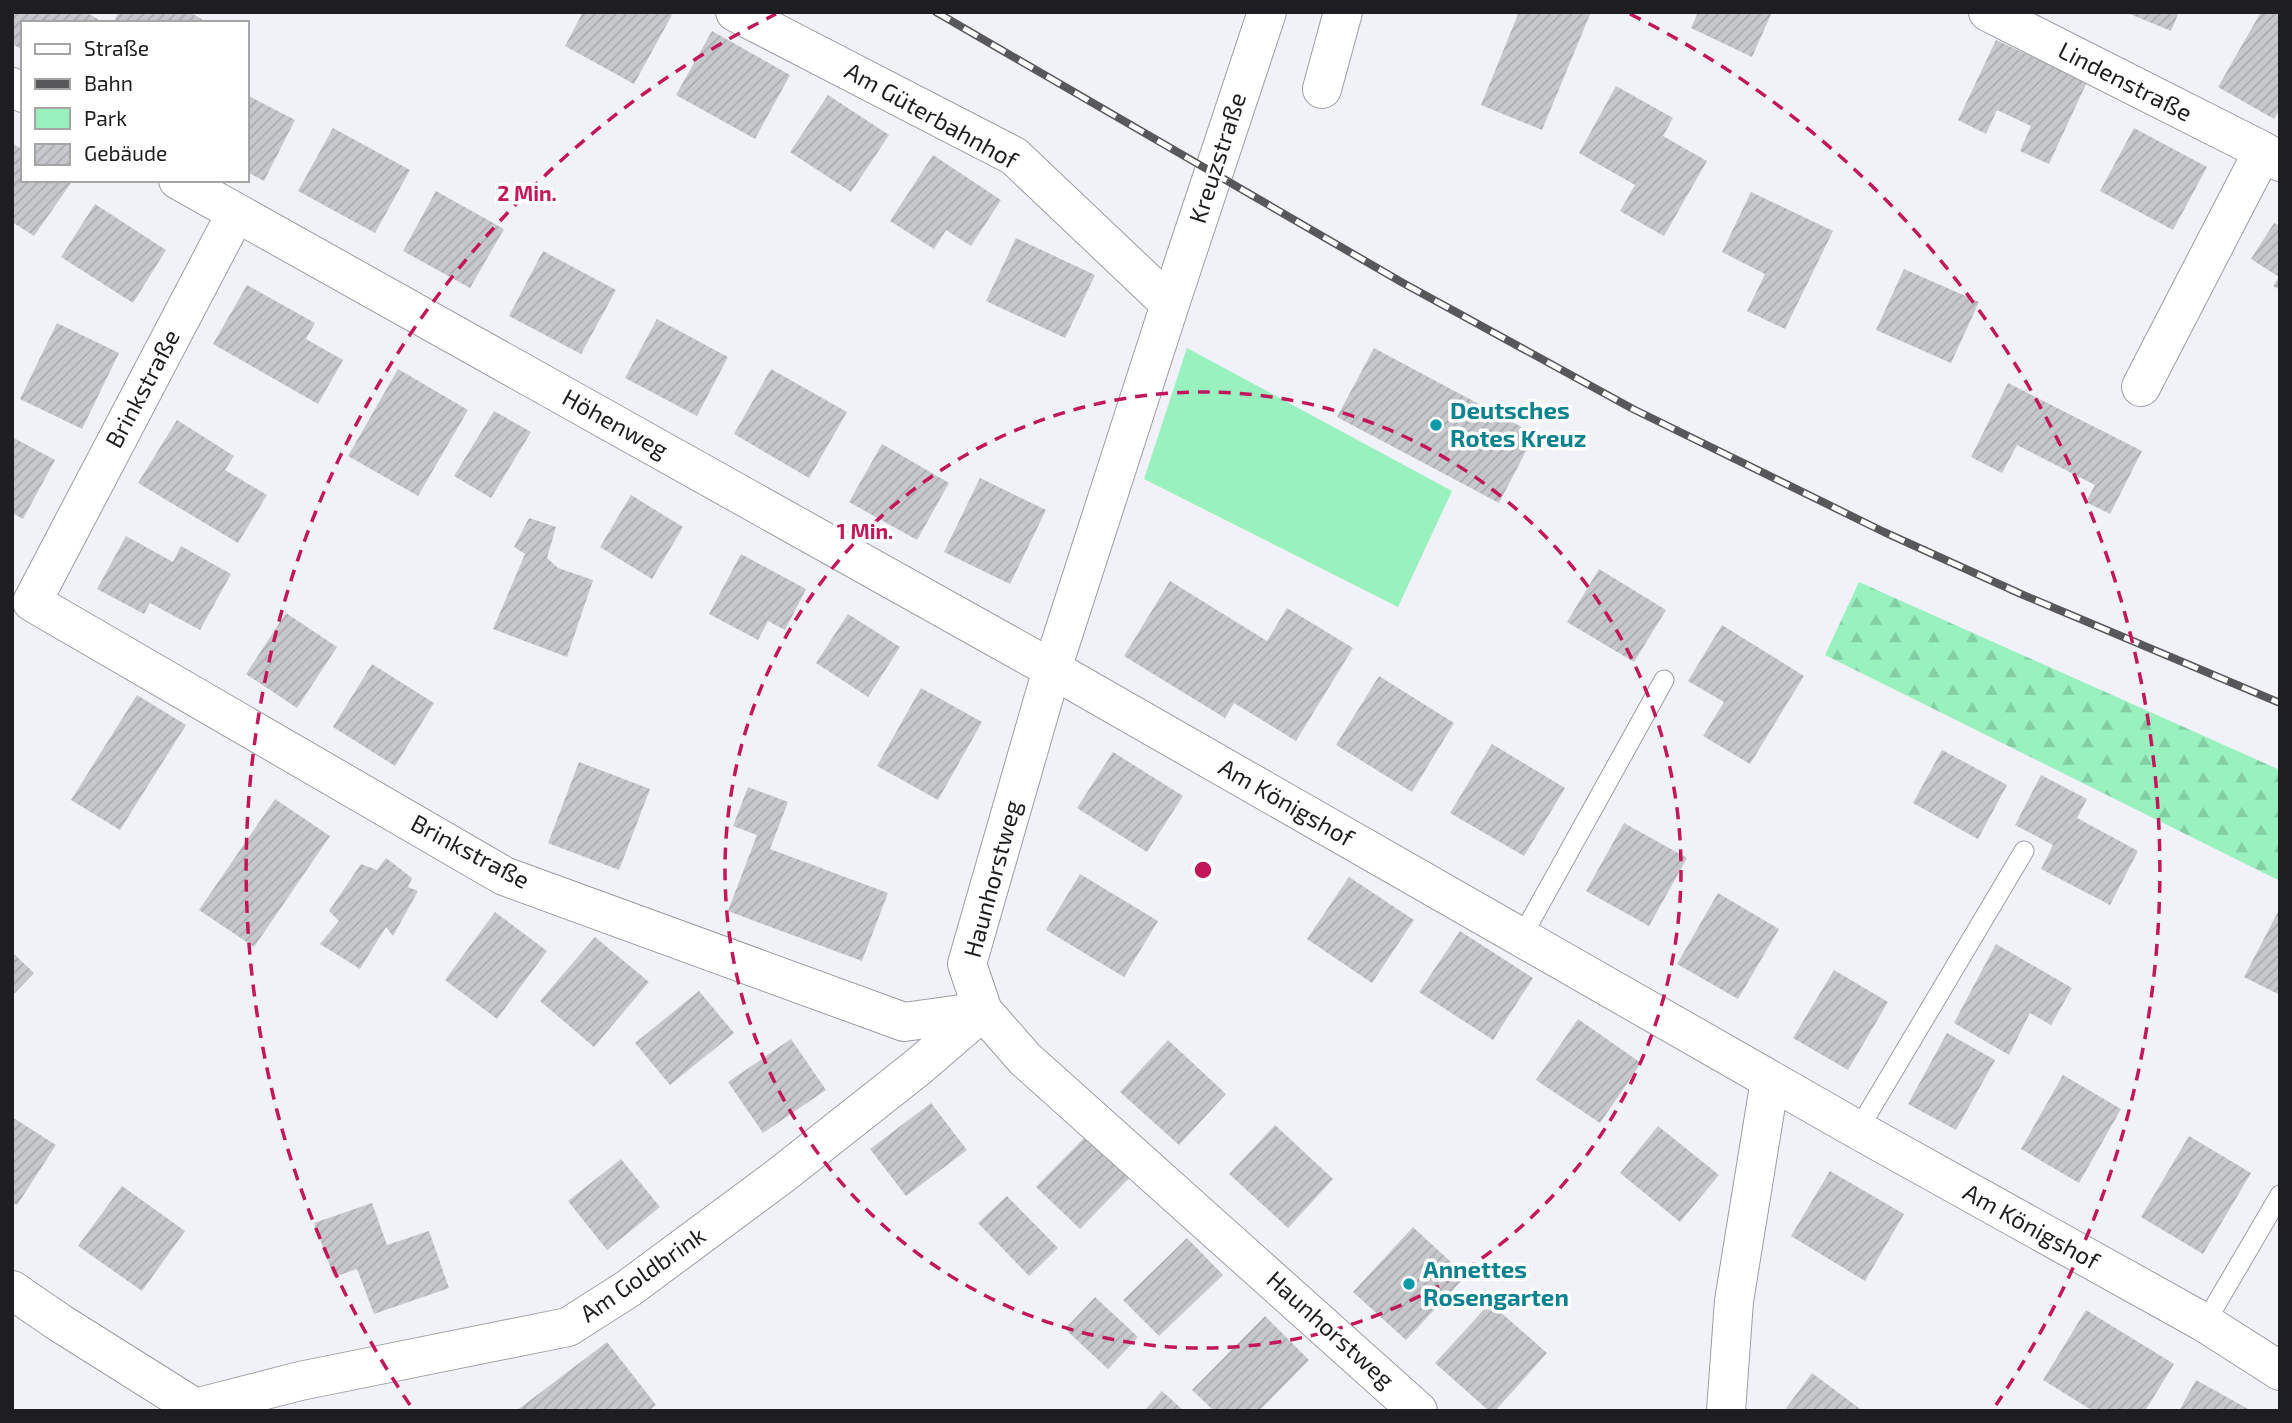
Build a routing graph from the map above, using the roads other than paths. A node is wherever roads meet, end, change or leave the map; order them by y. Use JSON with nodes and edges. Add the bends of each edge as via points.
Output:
{"nodes":[{"id":1,"x":735,"y":12,"type":"edge"},
{"id":2,"x":1267,"y":12,"type":"edge"},
{"id":3,"x":1343,"y":12,"type":"edge"},
{"id":4,"x":1988,"y":12,"type":"edge"},
{"id":5,"x":1322,"y":89,"type":"dead end"},
{"id":6,"x":2271,"y":157,"type":"edge"},
{"id":7,"x":182,"y":182,"type":"edge"},
{"id":8,"x":236,"y":213,"type":"junction"},
{"id":9,"x":1170,"y":304,"type":"junction"},
{"id":10,"x":2141,"y":387,"type":"dead end"},
{"id":11,"x":22,"y":598,"type":"edge"},
{"id":12,"x":1052,"y":668,"type":"junction"},
{"id":13,"x":1664,"y":680,"type":"dead end"},
{"id":14,"x":2024,"y":850,"type":"dead end"},
{"id":15,"x":1521,"y":938,"type":"junction"},
{"id":16,"x":983,"y":1011,"type":"junction"},
{"id":17,"x":1770,"y":1080,"type":"junction"},
{"id":18,"x":1858,"y":1130,"type":"junction"},
{"id":19,"x":2280,"y":1195,"type":"edge"},
{"id":20,"x":12,"y":1290,"type":"edge"},
{"id":21,"x":2205,"y":1323,"type":"junction"},
{"id":22,"x":2280,"y":1371,"type":"edge"},
{"id":23,"x":197,"y":1409,"type":"edge"},
{"id":24,"x":1418,"y":1411,"type":"edge"},
{"id":25,"x":1726,"y":1411,"type":"edge"}],
"edges":[{"from":1,"to":9,"type":"street","name":"Am Güterbahnhof","via":[[1014,156]]},
{"from":2,"to":9,"type":"street","name":"Kreuzstraße"},
{"from":3,"to":5,"type":"street"},
{"from":4,"to":6,"type":"street","name":"Lindenstraße"},
{"from":6,"to":10,"type":"street","name":"Lindenstraße"},
{"from":7,"to":8,"type":"street","name":"Höhenweg"},
{"from":8,"to":11,"type":"street","name":"Brinkstraße"},
{"from":8,"to":12,"type":"street","name":"Höhenweg"},
{"from":9,"to":12,"type":"street","name":"Haunhorstweg"},
{"from":11,"to":16,"type":"street","name":"Brinkstraße","via":[[504,876],[904,1022]]},
{"from":12,"to":15,"type":"street","name":"Am Königshof"},
{"from":12,"to":16,"type":"street","name":"Haunhorstweg","via":[[967,964]]},
{"from":13,"to":15,"type":"lane"},
{"from":14,"to":18,"type":"lane"},
{"from":15,"to":17,"type":"street","name":"Am Königshof"},
{"from":16,"to":23,"type":"street","name":"Am Goldbrink","via":[[780,1176],[629,1288],[568,1327],[300,1381]]},
{"from":16,"to":24,"type":"street","name":"Haunhorstweg","via":[[1026,1059]]},
{"from":17,"to":18,"type":"street","name":"Am Königshof"},
{"from":17,"to":25,"type":"street","via":[[1734,1301]]},
{"from":18,"to":21,"type":"street","name":"Am Königshof"},
{"from":19,"to":21,"type":"lane"},
{"from":20,"to":23,"type":"street","name":"Am Goldbrink"},
{"from":21,"to":22,"type":"street","name":"Am Königshof"}]}
